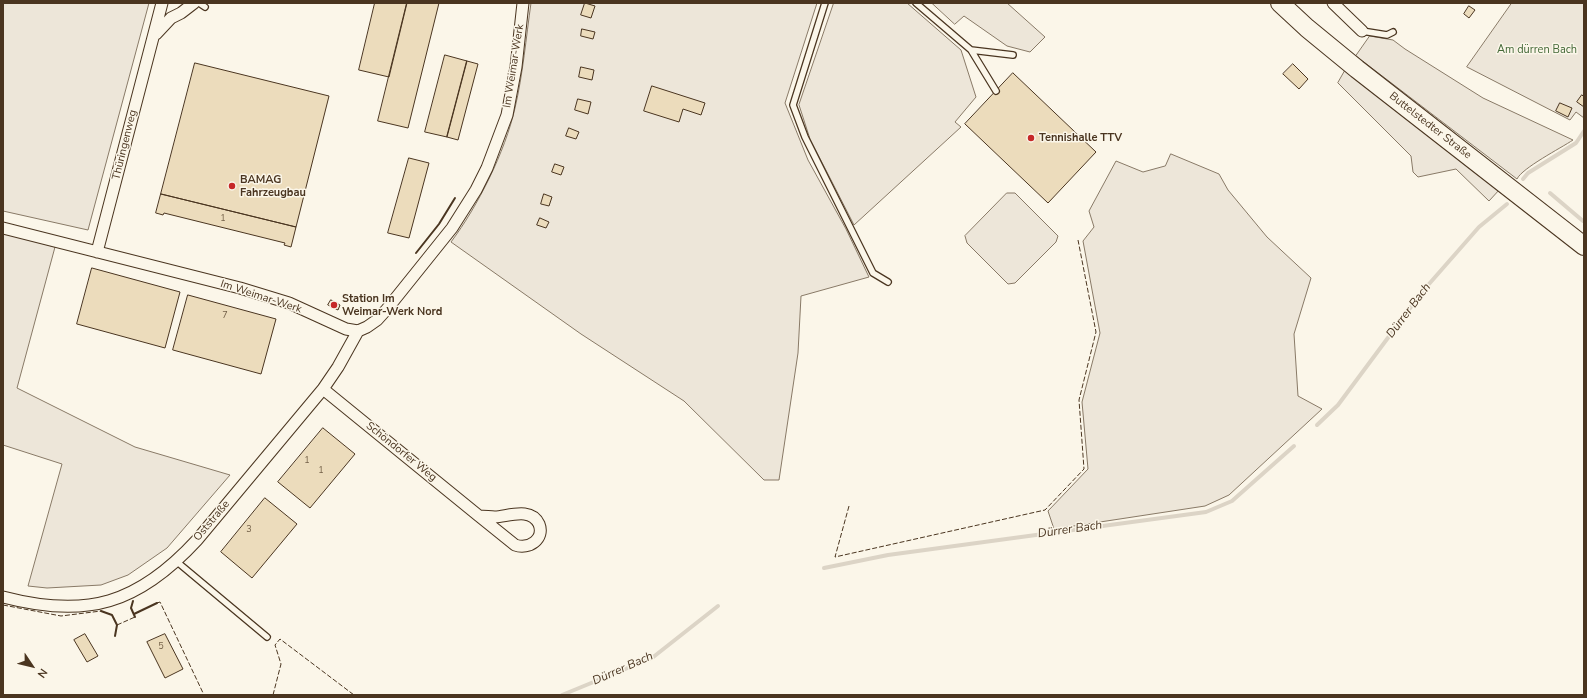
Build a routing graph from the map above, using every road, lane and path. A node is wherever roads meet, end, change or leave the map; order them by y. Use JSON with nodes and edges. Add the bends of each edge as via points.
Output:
{"nodes":[{"id":1,"x":162,"y":3,"type":"edge"},
{"id":2,"x":199,"y":3,"type":"edge"},
{"id":3,"x":523,"y":3,"type":"edge"},
{"id":4,"x":825,"y":3,"type":"edge"},
{"id":5,"x":916,"y":3,"type":"edge"},
{"id":6,"x":1280,"y":3,"type":"edge"},
{"id":7,"x":1333,"y":3,"type":"edge"},
{"id":8,"x":199,"y":5,"type":"edge"},
{"id":9,"x":1362,"y":30,"type":"joint"},
{"id":10,"x":1393,"y":32,"type":"dead end"},
{"id":11,"x":152,"y":39,"type":"junction"},
{"id":12,"x":971,"y":50,"type":"junction"},
{"id":13,"x":1013,"y":55,"type":"dead end"},
{"id":14,"x":996,"y":91,"type":"dead end"},
{"id":15,"x":3,"y":228,"type":"edge"},
{"id":16,"x":1584,"y":246,"type":"edge"},
{"id":17,"x":97,"y":252,"type":"junction"},
{"id":18,"x":888,"y":282,"type":"dead end"},
{"id":19,"x":358,"y":331,"type":"junction"},
{"id":20,"x":323,"y":389,"type":"junction"},
{"id":21,"x":480,"y":516,"type":"junction"},
{"id":22,"x":176,"y":561,"type":"junction"},
{"id":23,"x":3,"y":597,"type":"edge"},
{"id":24,"x":268,"y":637,"type":"dead end"}],
"edges":[{"from":1,"to":11,"type":"street","name":"Thüringenweg"},
{"from":2,"to":8,"type":"lane"},
{"from":3,"to":19,"type":"street","name":"Im Weimar-Werk","via":[[516,67],[507,115],[476,190],[452,228],[377,320]]},
{"from":4,"to":18,"type":"lane","via":[[794,104],[805,137],[873,273]]},
{"from":5,"to":12,"type":"lane"},
{"from":6,"to":16,"type":"main road","name":"Buttelstedter Straße","via":[[1363,73]]},
{"from":7,"to":9,"type":"street"},
{"from":8,"to":11,"type":"street","name":"Thüringenweg","via":[[171,18]]},
{"from":9,"to":10,"type":"lane","via":[[1387,35]]},
{"from":11,"to":17,"type":"street","name":"Thüringenweg"},
{"from":12,"to":13,"type":"lane"},
{"from":12,"to":14,"type":"lane"},
{"from":15,"to":17,"type":"street","name":"Im Weimar-Werk"},
{"from":17,"to":19,"type":"street","name":"Im Weimar-Werk","via":[[240,288],[289,303],[331,323]]},
{"from":19,"to":20,"type":"street","name":"Oststraße","via":[[342,362]]},
{"from":20,"to":21,"type":"street","name":"Schöndorfer Weg"},
{"from":20,"to":22,"type":"street","name":"Oststraße","via":[[197,540]]},
{"from":21,"to":21,"type":"street","name":"Schöndorfer Weg","via":[[527,514],[540,525],[539,537],[531,545],[520,546]]},
{"from":22,"to":23,"type":"street","name":"Oststraße","via":[[144,585],[117,599],[99,604],[54,606]]},
{"from":22,"to":24,"type":"lane"}]}
